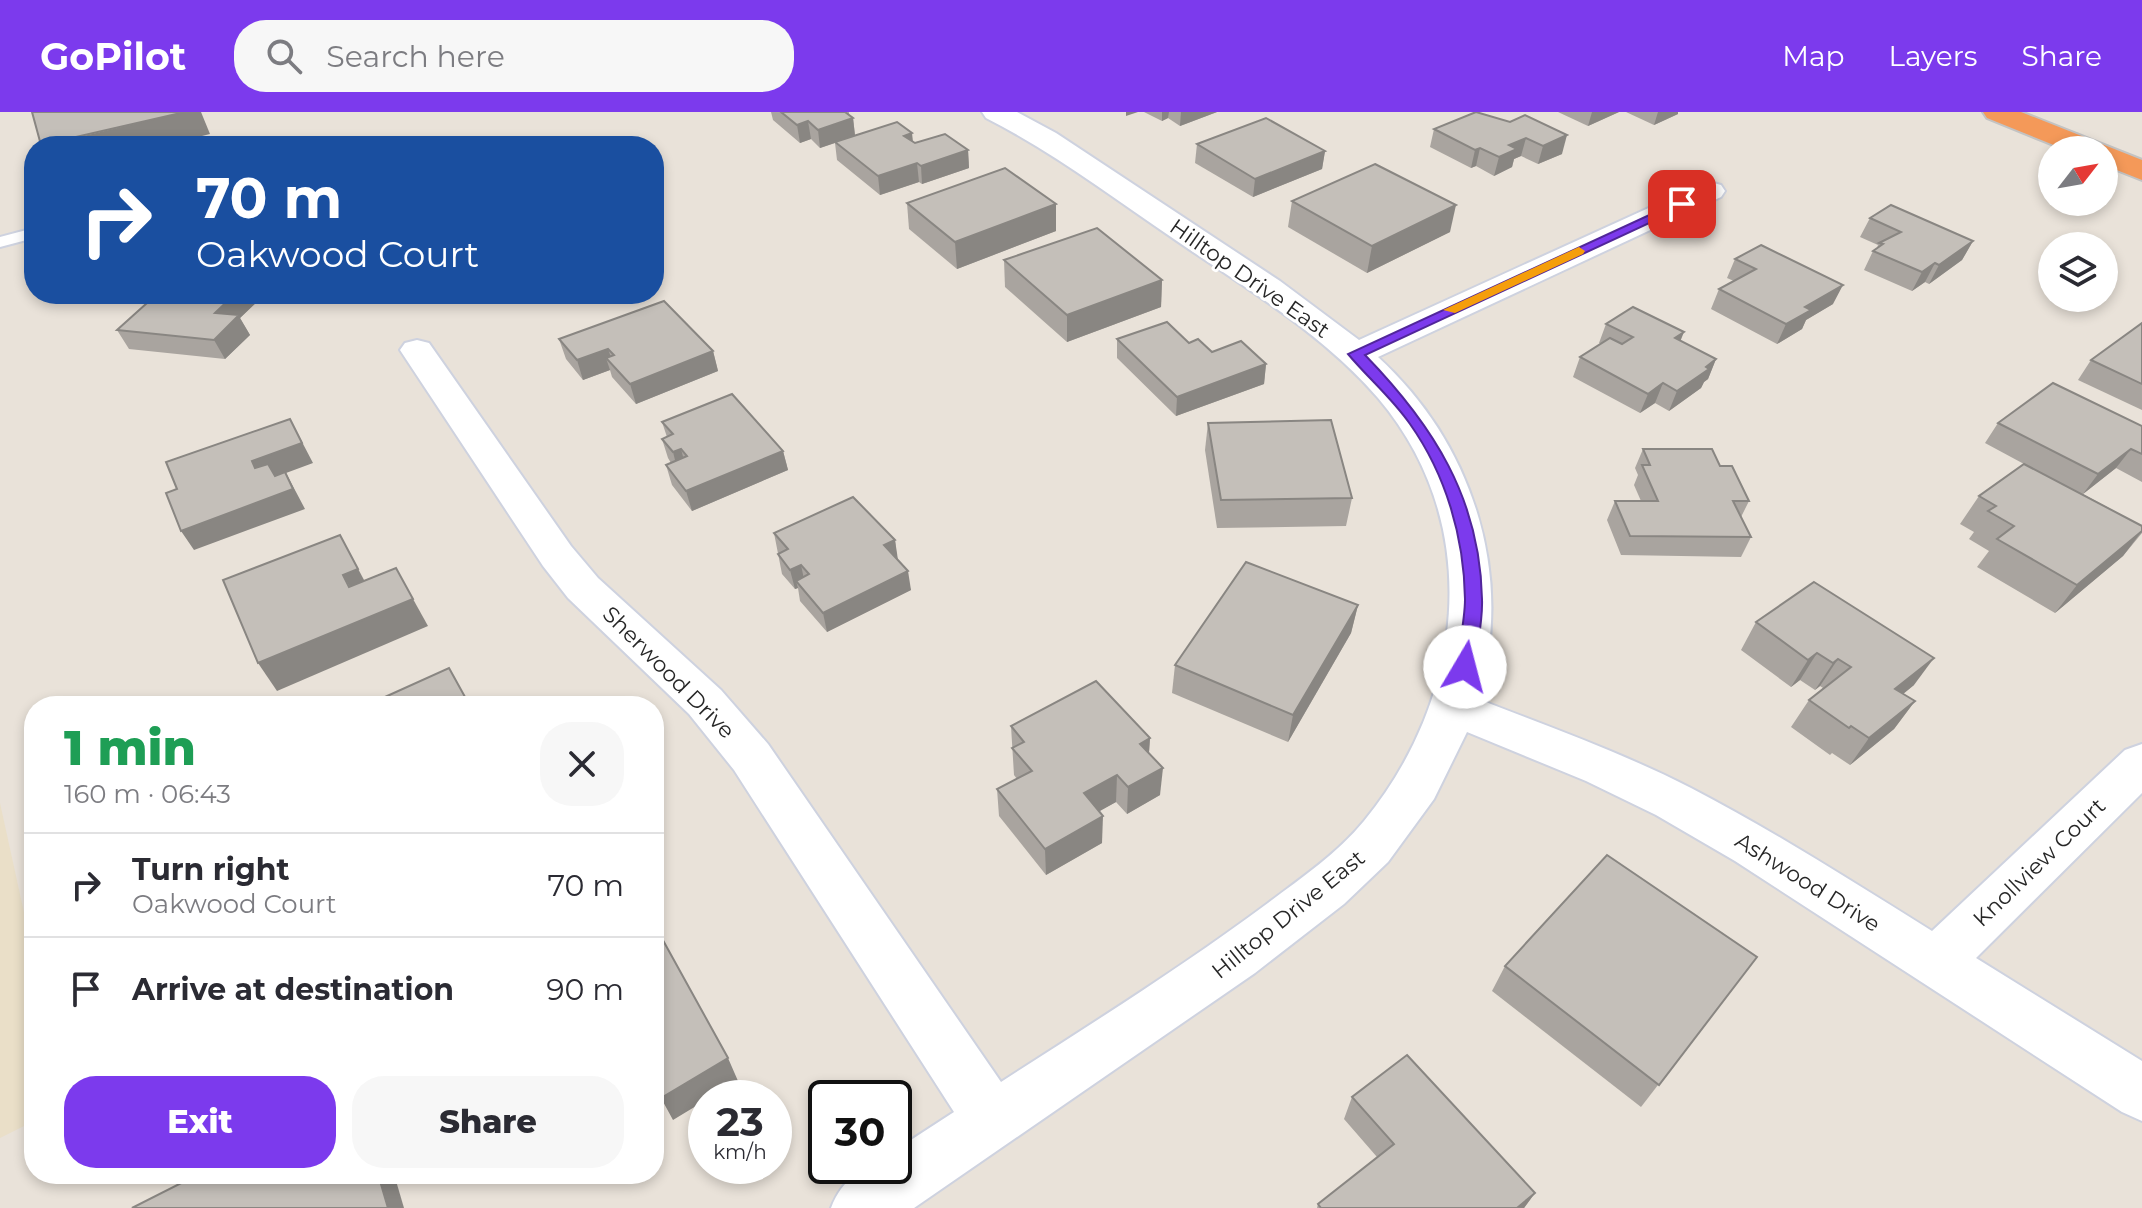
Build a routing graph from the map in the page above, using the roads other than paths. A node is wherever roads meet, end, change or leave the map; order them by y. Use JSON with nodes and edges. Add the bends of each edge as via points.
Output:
{"nodes":[{"id":1,"x":996,"y":112,"type":"edge"},
{"id":2,"x":1997,"y":112,"type":"edge"},
{"id":3,"x":2056,"y":136,"type":"edge"},
{"id":4,"x":2118,"y":161,"type":"edge"},
{"id":5,"x":2142,"y":171,"type":"edge"},
{"id":6,"x":1710,"y":191,"type":"dead end"},
{"id":7,"x":24,"y":236,"type":"edge"},
{"id":8,"x":0,"y":242,"type":"edge"},
{"id":9,"x":417,"y":350,"type":"dead end"},
{"id":10,"x":1356,"y":354,"type":"junction"},
{"id":11,"x":1454,"y":708,"type":"junction"},
{"id":12,"x":2142,"y":763,"type":"edge"},
{"id":13,"x":1936,"y":962,"type":"junction"},
{"id":14,"x":2142,"y":1093,"type":"edge"},
{"id":15,"x":993,"y":1120,"type":"junction"},
{"id":16,"x":861,"y":1208,"type":"edge"}],
"edges":[{"from":1,"to":10,"type":"street","name":"Hilltop Drive East","via":[[1288,300]]},
{"from":2,"to":3,"type":"highway"},
{"from":4,"to":5,"type":"highway"},
{"from":6,"to":10,"type":"street"},
{"from":7,"to":8,"type":"lane"},
{"from":9,"to":15,"type":"street","name":"Sherwood Drive","via":[[583,588],[705,702],[751,757]]},
{"from":10,"to":11,"type":"street","name":"Hilltop Drive East","via":[[1418,424],[1461,513],[1474,602],[1468,657]]},
{"from":11,"to":13,"type":"street","name":"Ashwood Drive","via":[[1673,801]]},
{"from":11,"to":15,"type":"street","name":"Hilltop Drive East","via":[[1411,796],[1381,837],[1343,875],[1219,972]]},
{"from":12,"to":13,"type":"street","name":"Knollview Court"},
{"from":13,"to":14,"type":"street","name":"Ashwood Drive"},
{"from":15,"to":16,"type":"street","name":"Hilltop Drive East"}]}
